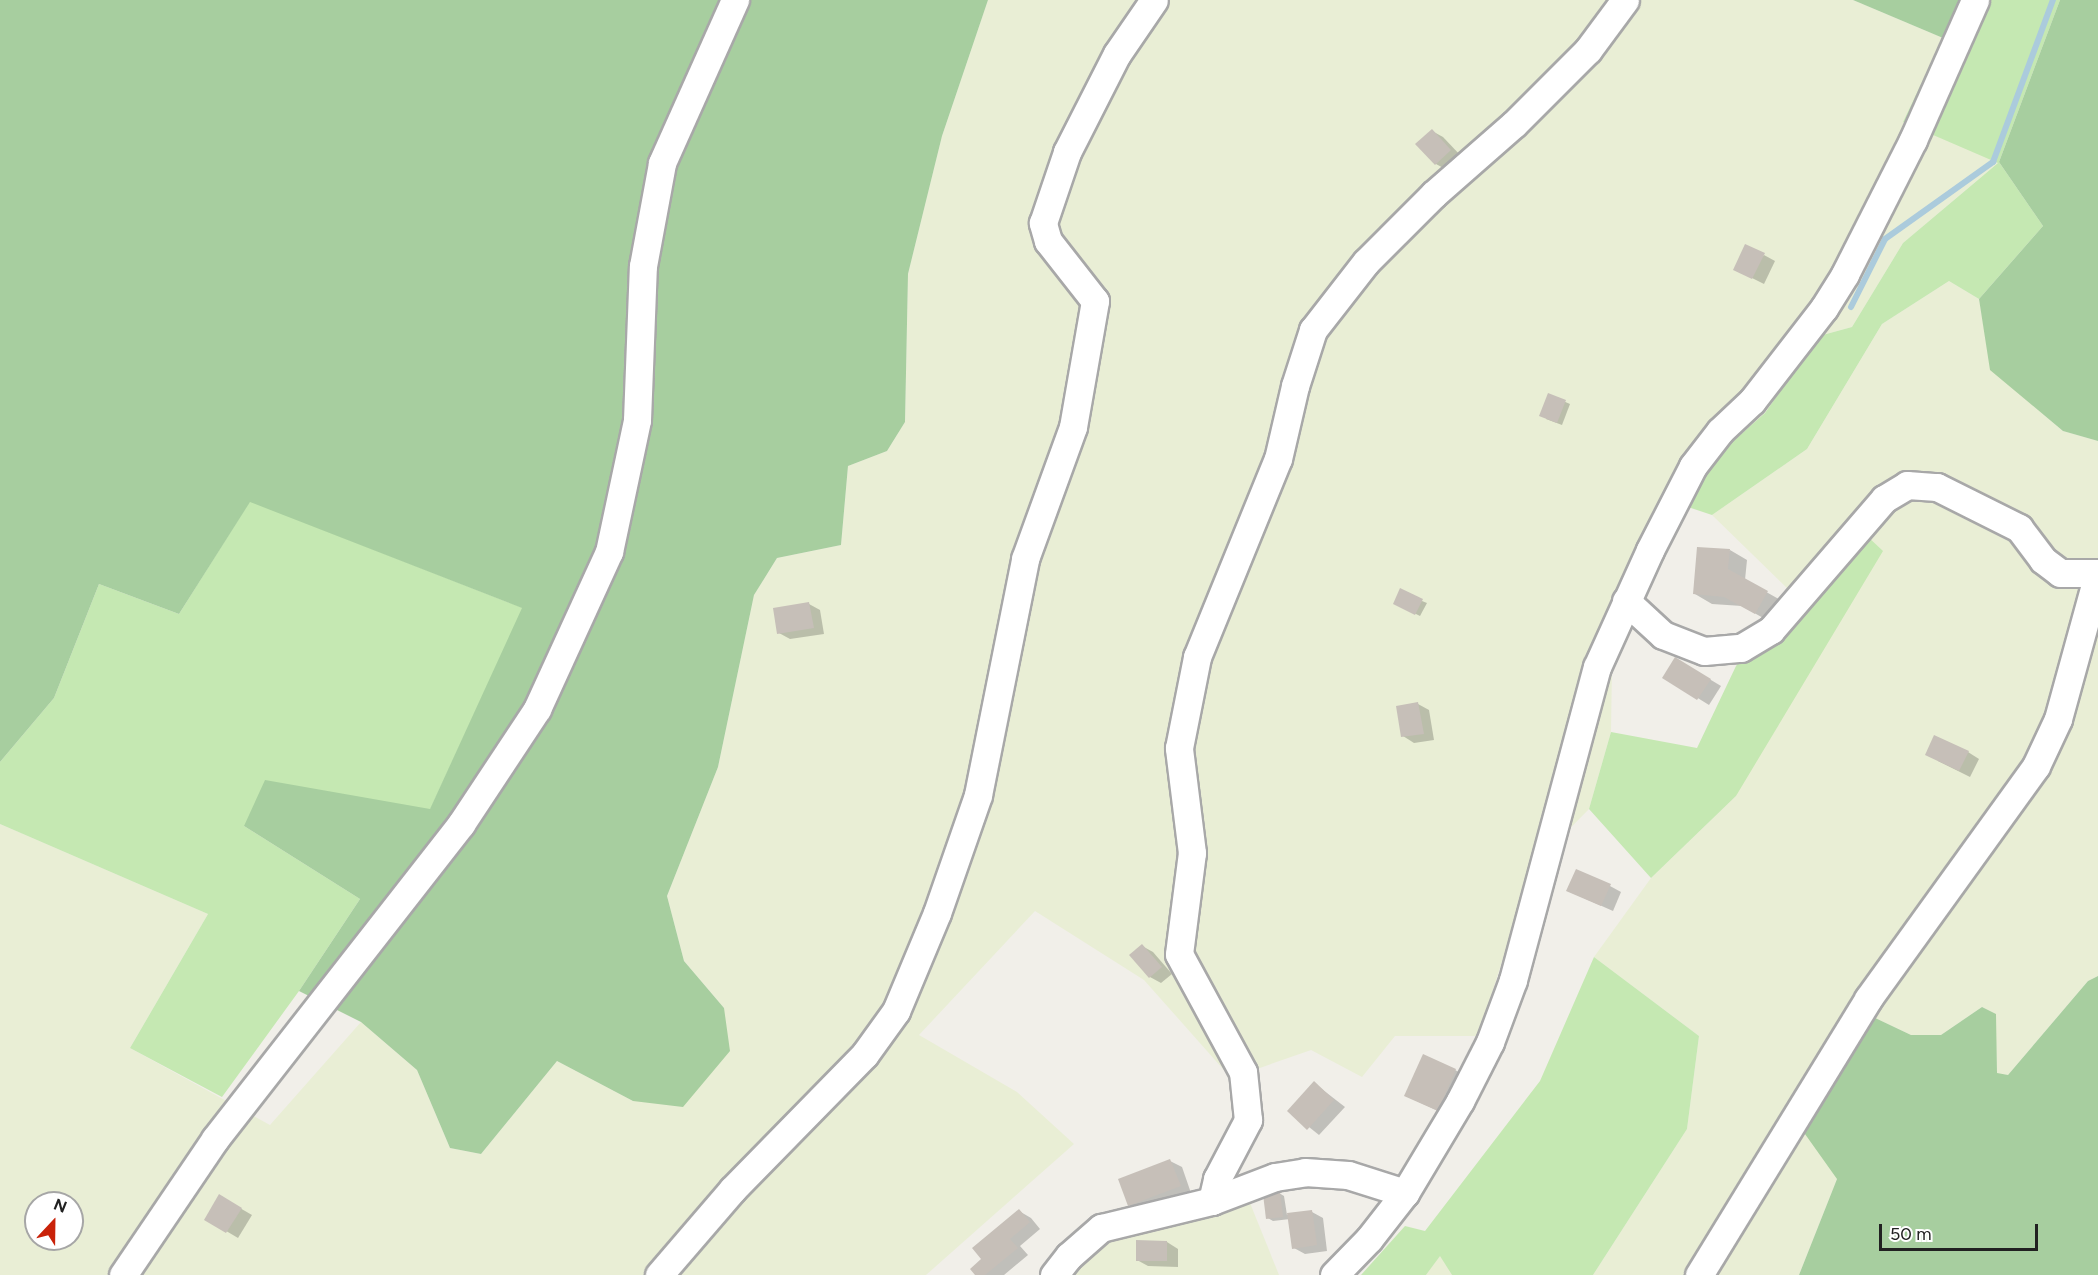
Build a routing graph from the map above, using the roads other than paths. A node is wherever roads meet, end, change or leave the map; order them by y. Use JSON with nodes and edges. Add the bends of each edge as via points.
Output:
{"nodes":[{"id":1,"x":735,"y":0,"type":"edge"},
{"id":2,"x":1154,"y":0,"type":"edge"},
{"id":3,"x":1625,"y":0,"type":"edge"},
{"id":4,"x":1975,"y":0,"type":"edge"},
{"id":5,"x":2098,"y":573,"type":"edge"},
{"id":6,"x":1626,"y":601,"type":"junction"},
{"id":7,"x":1405,"y":1193,"type":"junction"},
{"id":8,"x":1212,"y":1201,"type":"junction"},
{"id":9,"x":126,"y":1274,"type":"edge"},
{"id":10,"x":659,"y":1275,"type":"edge"},
{"id":11,"x":1054,"y":1275,"type":"edge"},
{"id":12,"x":1334,"y":1275,"type":"edge"},
{"id":13,"x":1699,"y":1275,"type":"edge"}],
"edges":[{"from":1,"to":9,"type":"street","via":[[662,164],[643,266],[637,420],[609,552],[537,709],[461,824],[216,1139]]},
{"from":2,"to":10,"type":"street","via":[[1117,54],[1067,152],[1043,223],[1048,241],[1095,301],[1073,427],[1024,559],[978,795],[937,913],[896,1011],[865,1054],[732,1190]]},
{"from":3,"to":8,"type":"street","via":[[1580,58],[1366,262],[1313,330],[1278,459],[1197,657],[1179,748],[1192,853],[1179,954],[1243,1072],[1248,1120],[1217,1179]]},
{"from":4,"to":6,"type":"street","via":[[1912,140],[1845,274],[1824,308],[1759,392],[1720,431],[1693,466]]},
{"from":5,"to":6,"type":"street","via":[[2060,573],[2043,560],[2019,528],[1937,487],[1907,485],[1884,499],[1771,630],[1741,648],[1704,651],[1663,635]]},
{"from":5,"to":13,"type":"street","via":[[2058,718],[2036,766],[1868,999]]},
{"from":6,"to":7,"type":"street","via":[[1597,667],[1513,980],[1490,1042]]},
{"from":7,"to":8,"type":"street","via":[[1348,1175],[1305,1172],[1275,1177]]},
{"from":7,"to":12,"type":"street"},
{"from":8,"to":11,"type":"street","via":[[1101,1228]]}]}
